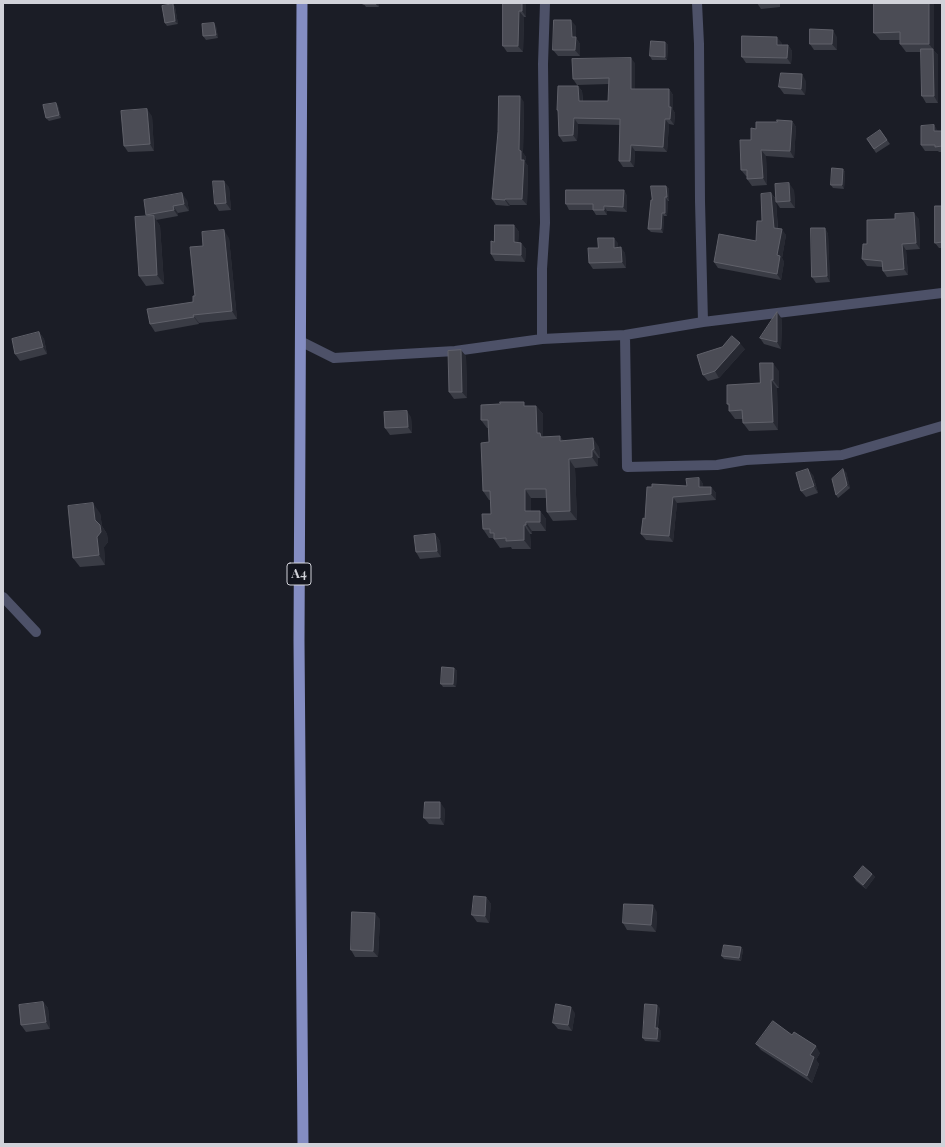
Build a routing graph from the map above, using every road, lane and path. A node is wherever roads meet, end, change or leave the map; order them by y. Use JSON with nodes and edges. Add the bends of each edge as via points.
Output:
{"nodes":[{"id":1,"x":302,"y":3,"type":"edge"},
{"id":2,"x":545,"y":3,"type":"edge"},
{"id":3,"x":698,"y":3,"type":"edge"},
{"id":4,"x":942,"y":293,"type":"edge"},
{"id":5,"x":703,"y":322,"type":"junction"},
{"id":6,"x":625,"y":334,"type":"junction"},
{"id":7,"x":542,"y":339,"type":"junction"},
{"id":8,"x":300,"y":341,"type":"junction"},
{"id":9,"x":942,"y":426,"type":"edge"},
{"id":10,"x":3,"y":597,"type":"edge"},
{"id":11,"x":36,"y":632,"type":"dead end"},
{"id":12,"x":303,"y":1144,"type":"edge"}],
"edges":[{"from":1,"to":8,"type":"highway","number":"A4"},
{"from":2,"to":7,"type":"street"},
{"from":3,"to":5,"type":"street"},
{"from":4,"to":5,"type":"street"},
{"from":5,"to":6,"type":"street"},
{"from":6,"to":7,"type":"street"},
{"from":6,"to":9,"type":"street","via":[[627,468],[717,465],[746,460],[842,455]]},
{"from":7,"to":8,"type":"street","via":[[455,351],[334,358]]},
{"from":8,"to":12,"type":"highway","number":"A4","via":[[299,640]]},
{"from":10,"to":11,"type":"street"}]}
